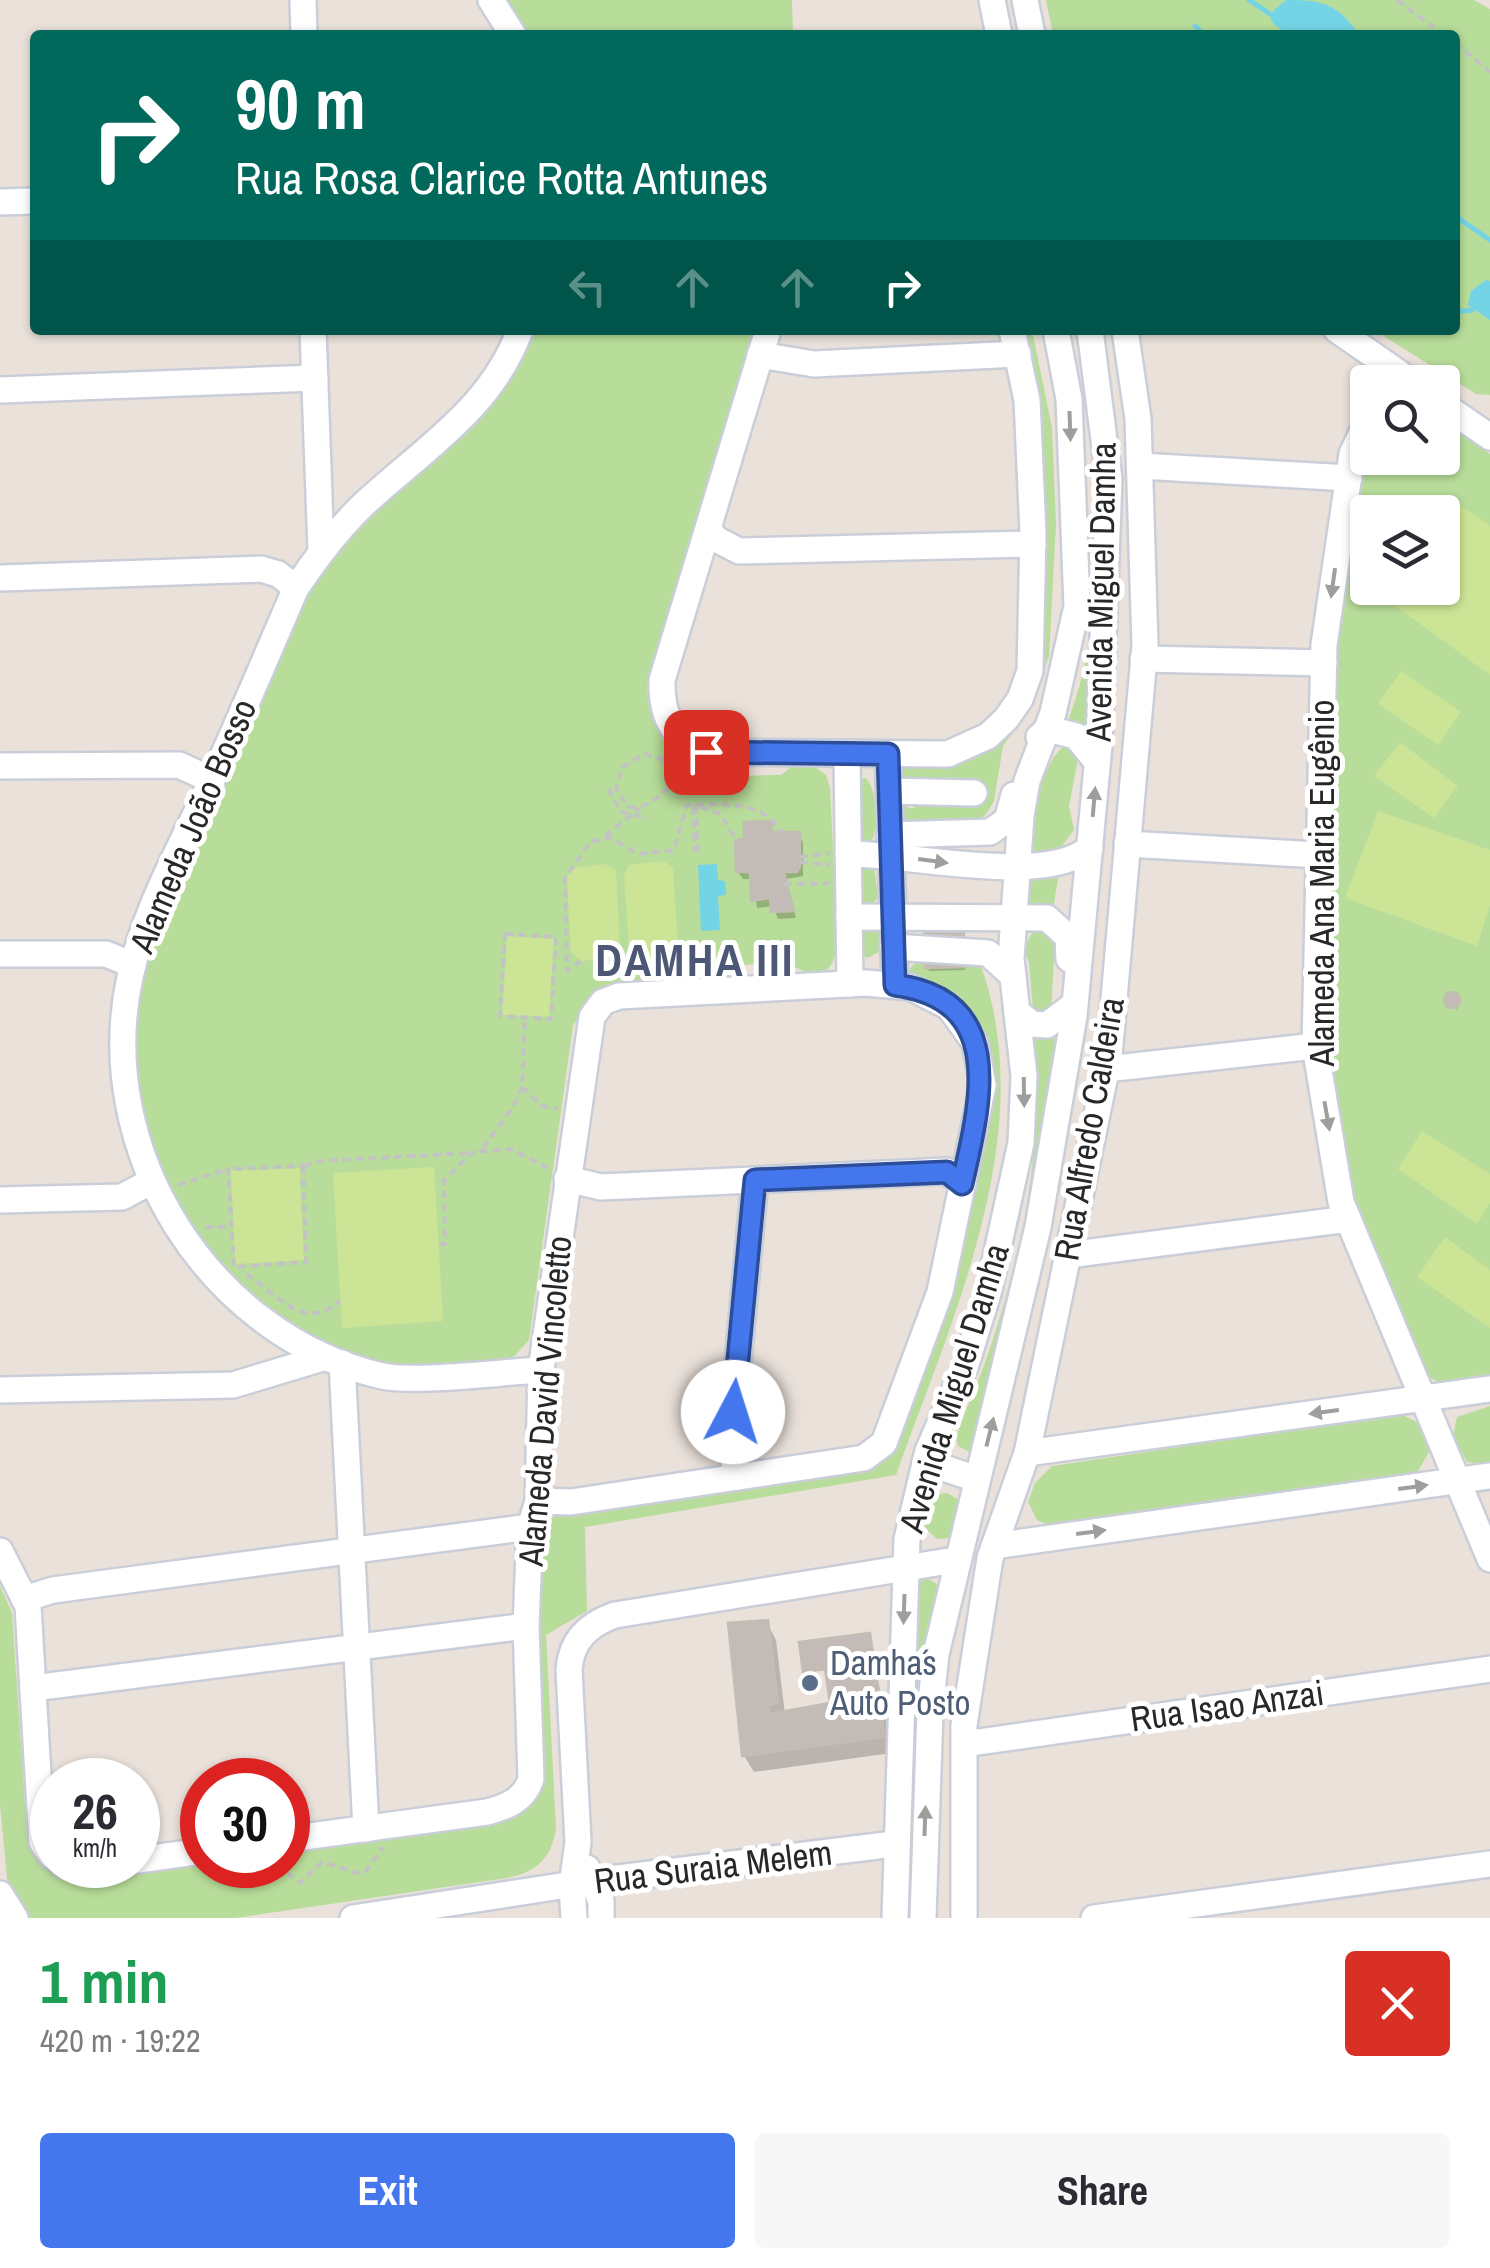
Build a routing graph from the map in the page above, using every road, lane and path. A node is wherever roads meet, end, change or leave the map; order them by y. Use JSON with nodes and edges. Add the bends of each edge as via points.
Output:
{"nodes":[{"id":1,"x":303,"y":0,"type":"edge"},
{"id":2,"x":492,"y":0,"type":"edge"},
{"id":3,"x":992,"y":0,"type":"edge"},
{"id":4,"x":1025,"y":0,"type":"edge"},
{"id":5,"x":1397,"y":0,"type":"edge"},
{"id":6,"x":304,"y":30,"type":"edge"},
{"id":7,"x":509,"y":30,"type":"edge"},
{"id":8,"x":998,"y":30,"type":"edge"},
{"id":9,"x":1031,"y":30,"type":"edge"},
{"id":10,"x":1437,"y":30,"type":"edge"},
{"id":11,"x":1460,"y":47,"type":"edge"},
{"id":12,"x":1489,"y":69,"type":"edge"},
{"id":13,"x":30,"y":200,"type":"edge"},
{"id":14,"x":0,"y":202,"type":"edge"},
{"id":15,"x":314,"y":335,"type":"edge"},
{"id":16,"x":517,"y":335,"type":"edge"},
{"id":17,"x":1057,"y":335,"type":"edge"},
{"id":18,"x":1091,"y":335,"type":"edge"},
{"id":19,"x":1126,"y":335,"type":"edge"},
{"id":20,"x":1343,"y":335,"type":"edge"},
{"id":21,"x":764,"y":342,"type":"edge"},
{"id":22,"x":1015,"y":342,"type":"edge"},
{"id":23,"x":1380,"y":365,"type":"edge"},
{"id":24,"x":315,"y":378,"type":"junction"},
{"id":25,"x":0,"y":390,"type":"edge"},
{"id":26,"x":1460,"y":407,"type":"edge"},
{"id":27,"x":1490,"y":412,"type":"edge"},
{"id":28,"x":1460,"y":416,"type":"edge"},
{"id":29,"x":1490,"y":437,"type":"edge"},
{"id":30,"x":1140,"y":466,"type":"junction"},
{"id":31,"x":1350,"y":470,"type":"edge"},
{"id":32,"x":1349,"y":478,"type":"junction"},
{"id":33,"x":708,"y":529,"type":"junction"},
{"id":34,"x":1033,"y":544,"type":"junction"},
{"id":35,"x":321,"y":551,"type":"junction"},
{"id":36,"x":0,"y":578,"type":"edge"},
{"id":37,"x":296,"y":588,"type":"junction"},
{"id":38,"x":1144,"y":658,"type":"junction"},
{"id":39,"x":1324,"y":663,"type":"junction"},
{"id":40,"x":1048,"y":729,"type":"junction"},
{"id":41,"x":847,"y":754,"type":"junction"},
{"id":42,"x":888,"y":754,"type":"junction"},
{"id":43,"x":1098,"y":762,"type":"junction"},
{"id":44,"x":0,"y":766,"type":"edge"},
{"id":45,"x":212,"y":780,"type":"junction"},
{"id":46,"x":608,"y":789,"type":"dead end"},
{"id":47,"x":889,"y":791,"type":"junction"},
{"id":48,"x":974,"y":793,"type":"dead end"},
{"id":49,"x":694,"y":805,"type":"junction"},
{"id":50,"x":640,"y":808,"type":"junction"},
{"id":51,"x":628,"y":816,"type":"junction"},
{"id":52,"x":647,"y":818,"type":"dead end"},
{"id":53,"x":782,"y":832,"type":"dead end"},
{"id":54,"x":604,"y":837,"type":"junction"},
{"id":55,"x":737,"y":840,"type":"dead end"},
{"id":56,"x":891,"y":844,"type":"junction"},
{"id":57,"x":1128,"y":844,"type":"junction"},
{"id":58,"x":1090,"y":848,"type":"junction"},
{"id":59,"x":696,"y":852,"type":"dead end"},
{"id":60,"x":1319,"y":855,"type":"junction"},
{"id":61,"x":848,"y":857,"type":"junction"},
{"id":62,"x":1017,"y":866,"type":"junction"},
{"id":63,"x":892,"y":916,"type":"junction"},
{"id":64,"x":1012,"y":916,"type":"junction"},
{"id":65,"x":849,"y":918,"type":"junction"},
{"id":66,"x":893,"y":947,"type":"junction"},
{"id":67,"x":0,"y":954,"type":"edge"},
{"id":68,"x":581,"y":961,"type":"dead end"},
{"id":69,"x":133,"y":964,"type":"junction"},
{"id":70,"x":567,"y":971,"type":"junction"},
{"id":71,"x":1013,"y":976,"type":"junction"},
{"id":72,"x":554,"y":981,"type":"junction"},
{"id":73,"x":850,"y":984,"type":"junction"},
{"id":74,"x":902,"y":986,"type":"junction"},
{"id":75,"x":1075,"y":1003,"type":"junction"},
{"id":76,"x":1017,"y":1012,"type":"junction"},
{"id":77,"x":525,"y":1018,"type":"junction"},
{"id":78,"x":1315,"y":1046,"type":"junction"},
{"id":79,"x":1106,"y":1069,"type":"junction"},
{"id":80,"x":522,"y":1086,"type":"junction"},
{"id":81,"x":577,"y":1107,"type":"junction"},
{"id":82,"x":482,"y":1148,"type":"junction"},
{"id":83,"x":473,"y":1152,"type":"junction"},
{"id":84,"x":303,"y":1166,"type":"junction"},
{"id":85,"x":228,"y":1169,"type":"junction"},
{"id":86,"x":567,"y":1179,"type":"junction"},
{"id":87,"x":755,"y":1180,"type":"junction"},
{"id":88,"x":962,"y":1184,"type":"junction"},
{"id":89,"x":153,"y":1189,"type":"junction"},
{"id":90,"x":0,"y":1200,"type":"edge"},
{"id":91,"x":1348,"y":1219,"type":"junction"},
{"id":92,"x":439,"y":1244,"type":"dead end"},
{"id":93,"x":1068,"y":1255,"type":"junction"},
{"id":94,"x":243,"y":1266,"type":"junction"},
{"id":95,"x":340,"y":1301,"type":"dead end"},
{"id":96,"x":334,"y":1360,"type":"junction"},
{"id":97,"x":541,"y":1370,"type":"junction"},
{"id":98,"x":1490,"y":1389,"type":"edge"},
{"id":99,"x":0,"y":1390,"type":"edge"},
{"id":100,"x":1423,"y":1398,"type":"junction"},
{"id":101,"x":1027,"y":1453,"type":"junction"},
{"id":102,"x":925,"y":1462,"type":"junction"},
{"id":103,"x":1490,"y":1476,"type":"edge"},
{"id":104,"x":738,"y":1477,"type":"junction"},
{"id":105,"x":977,"y":1479,"type":"junction"},
{"id":106,"x":1458,"y":1481,"type":"junction"},
{"id":107,"x":538,"y":1501,"type":"junction"},
{"id":108,"x":530,"y":1527,"type":"junction"},
{"id":109,"x":994,"y":1546,"type":"junction"},
{"id":110,"x":0,"y":1551,"type":"edge"},
{"id":111,"x":352,"y":1553,"type":"junction"},
{"id":112,"x":1490,"y":1559,"type":"edge"},
{"id":113,"x":955,"y":1560,"type":"junction"},
{"id":114,"x":906,"y":1570,"type":"junction"},
{"id":115,"x":24,"y":1598,"type":"junction"},
{"id":116,"x":526,"y":1626,"type":"junction"},
{"id":117,"x":356,"y":1648,"type":"junction"},
{"id":118,"x":1490,"y":1669,"type":"edge"},
{"id":119,"x":32,"y":1688,"type":"junction"},
{"id":120,"x":964,"y":1744,"type":"junction"},
{"id":121,"x":37,"y":1758,"type":"edge"},
{"id":122,"x":377,"y":1827,"type":"junction"},
{"id":123,"x":310,"y":1837,"type":"edge"},
{"id":124,"x":894,"y":1844,"type":"junction"},
{"id":125,"x":1490,"y":1864,"type":"edge"},
{"id":126,"x":310,"y":1877,"type":"edge"},
{"id":127,"x":582,"y":1884,"type":"junction"},
{"id":128,"x":0,"y":1894,"type":"edge"},
{"id":129,"x":15,"y":1918,"type":"edge"},
{"id":130,"x":353,"y":1918,"type":"edge"},
{"id":131,"x":574,"y":1918,"type":"edge"},
{"id":132,"x":601,"y":1918,"type":"edge"},
{"id":133,"x":895,"y":1918,"type":"edge"},
{"id":134,"x":924,"y":1918,"type":"edge"},
{"id":135,"x":964,"y":1918,"type":"edge"},
{"id":136,"x":1094,"y":1918,"type":"edge"}],
"edges":[{"from":1,"to":6,"type":"street"},
{"from":2,"to":7,"type":"street"},
{"from":3,"to":8,"type":"street"},
{"from":4,"to":9,"type":"street"},
{"from":5,"to":10,"type":"path"},
{"from":11,"to":12,"type":"path"},
{"from":13,"to":14,"type":"street"},
{"from":15,"to":24,"type":"street"},
{"from":16,"to":35,"type":"street","name":"Alameda João Bosso","via":[[488,391],[458,424],[364,504]]},
{"from":17,"to":40,"type":"street","name":"Avenida Miguel Damha","one_way":true,"via":[[1069,399],[1078,606]]},
{"from":18,"to":43,"type":"street","name":"Avenida Miguel Damha","via":[[1109,479]]},
{"from":19,"to":30,"type":"street","name":"Rua Alfredo Caldeira"},
{"from":20,"to":23,"type":"street"},
{"from":21,"to":22,"type":"street","via":[[814,364]]},
{"from":21,"to":33,"type":"street"},
{"from":22,"to":34,"type":"street","via":[[1027,400]]},
{"from":24,"to":25,"type":"street"},
{"from":24,"to":35,"type":"street"},
{"from":26,"to":27,"type":"street"},
{"from":28,"to":29,"type":"street"},
{"from":30,"to":32,"type":"street"},
{"from":30,"to":38,"type":"street","name":"Rua Alfredo Caldeira"},
{"from":31,"to":32,"type":"street","name":"Alameda Ana Maria Eugênio"},
{"from":32,"to":39,"type":"street","name":"Alameda Ana Maria Eugênio","one_way":true},
{"from":33,"to":34,"type":"street","via":[[738,551]]},
{"from":33,"to":41,"type":"street","via":[[662,680],[662,701],[675,732],[706,752]]},
{"from":34,"to":42,"type":"street","via":[[1030,671],[1006,720],[948,754]]},
{"from":35,"to":37,"type":"street","name":"Alameda João Bosso"},
{"from":36,"to":37,"type":"street","via":[[261,570]]},
{"from":37,"to":45,"type":"street","name":"Alameda João Bosso"},
{"from":38,"to":39,"type":"street"},
{"from":38,"to":57,"type":"street","name":"Rua Alfredo Caldeira"},
{"from":39,"to":60,"type":"street","name":"Alameda Ana Maria Eugênio"},
{"from":40,"to":43,"type":"street","via":[[1076,736]]},
{"from":40,"to":56,"type":"street","via":[[1026,752],[1000,826]]},
{"from":40,"to":62,"type":"street","name":"Avenida Miguel Damha","via":[[1027,780]]},
{"from":41,"to":42,"type":"street"},
{"from":41,"to":61,"type":"street"},
{"from":42,"to":47,"type":"street"},
{"from":58,"to":43,"type":"street","name":"Avenida Miguel Damha","one_way":true},
{"from":44,"to":45,"type":"street","via":[[179,764]]},
{"from":45,"to":69,"type":"street","name":"Alameda João Bosso","via":[[150,911]]},
{"from":46,"to":51,"type":"path"},
{"from":47,"to":48,"type":"street"},
{"from":47,"to":56,"type":"street"},
{"from":49,"to":53,"type":"path","via":[[748,807]]},
{"from":49,"to":54,"type":"path","via":[[687,805],[674,850],[638,854]]},
{"from":49,"to":55,"type":"path","via":[[720,814]]},
{"from":49,"to":59,"type":"path"},
{"from":50,"to":50,"type":"path","via":[[668,785],[669,768],[657,756],[638,756],[617,777],[621,800]]},
{"from":50,"to":51,"type":"path"},
{"from":51,"to":52,"type":"path"},
{"from":51,"to":54,"type":"path"},
{"from":54,"to":70,"type":"path","via":[[586,844],[565,878]]},
{"from":56,"to":61,"type":"street"},
{"from":56,"to":62,"type":"street","one_way":true,"via":[[976,867]]},
{"from":56,"to":63,"type":"street"},
{"from":57,"to":60,"type":"street"},
{"from":57,"to":79,"type":"street","name":"Rua Alfredo Caldeira"},
{"from":58,"to":62,"type":"street","via":[[1071,858]]},
{"from":58,"to":75,"type":"street","name":"Avenida Miguel Damha"},
{"from":60,"to":78,"type":"street","name":"Alameda Ana Maria Eugênio"},
{"from":61,"to":61,"type":"path","via":[[800,859]]},
{"from":61,"to":65,"type":"street"},
{"from":62,"to":64,"type":"street","name":"Avenida Miguel Damha"},
{"from":63,"to":64,"type":"street"},
{"from":63,"to":65,"type":"street"},
{"from":63,"to":66,"type":"street"},
{"from":64,"to":71,"type":"street","name":"Avenida Miguel Damha"},
{"from":64,"to":75,"type":"street","via":[[1047,918],[1064,930]]},
{"from":65,"to":73,"type":"street"},
{"from":66,"to":71,"type":"street","via":[[988,953]]},
{"from":66,"to":74,"type":"street"},
{"from":67,"to":69,"type":"street","via":[[106,954]]},
{"from":68,"to":70,"type":"path"},
{"from":69,"to":89,"type":"street","name":"Alameda João Bosso","via":[[121,1062],[132,1128]]},
{"from":70,"to":72,"type":"path"},
{"from":71,"to":76,"type":"street","name":"Avenida Miguel Damha"},
{"from":72,"to":77,"type":"path","via":[[551,1019]]},
{"from":72,"to":77,"type":"path","via":[[556,937],[505,934],[500,1016]]},
{"from":73,"to":74,"type":"street"},
{"from":73,"to":81,"type":"street","name":"Alameda David Vincoletto","via":[[635,994],[604,1002],[586,1036]]},
{"from":74,"to":88,"type":"street","via":[[949,1007],[975,1043],[983,1086]]},
{"from":75,"to":76,"type":"street","via":[[1046,1025]]},
{"from":105,"to":75,"type":"street","name":"Avenida Miguel Damha","one_way":true,"via":[[1038,1227]]},
{"from":76,"to":102,"type":"street","name":"Avenida Miguel Damha","one_way":true,"via":[[1025,1091],[1020,1143],[977,1331]]},
{"from":77,"to":80,"type":"path"},
{"from":78,"to":79,"type":"street"},
{"from":78,"to":91,"type":"street","name":"Alameda Ana Maria Eugênio","one_way":true},
{"from":79,"to":93,"type":"street","name":"Rua Alfredo Caldeira"},
{"from":80,"to":81,"type":"path","via":[[549,1110]]},
{"from":80,"to":82,"type":"path"},
{"from":81,"to":86,"type":"street","name":"Alameda David Vincoletto"},
{"from":82,"to":83,"type":"path"},
{"from":82,"to":86,"type":"path","via":[[518,1150]]},
{"from":83,"to":84,"type":"path"},
{"from":83,"to":92,"type":"path","via":[[444,1180],[445,1244]]},
{"from":84,"to":85,"type":"path"},
{"from":84,"to":94,"type":"path","via":[[306,1262]]},
{"from":85,"to":89,"type":"path"},
{"from":85,"to":94,"type":"path","via":[[232,1264]]},
{"from":86,"to":87,"type":"street","via":[[601,1187]]},
{"from":86,"to":97,"type":"street","name":"Alameda David Vincoletto"},
{"from":87,"to":88,"type":"street","via":[[947,1172]]},
{"from":87,"to":104,"type":"street","via":[[730,1448]]},
{"from":88,"to":104,"type":"street","via":[[940,1292],[875,1452]]},
{"from":89,"to":90,"type":"street","via":[[122,1197]]},
{"from":89,"to":96,"type":"street","name":"Alameda João Bosso","via":[[218,1278],[256,1314]]},
{"from":91,"to":93,"type":"street"},
{"from":91,"to":100,"type":"street","name":"Alameda Ana Maria Eugênio"},
{"from":93,"to":101,"type":"street","name":"Rua Alfredo Caldeira"},
{"from":94,"to":95,"type":"path","via":[[242,1272],[304,1313],[325,1314]]},
{"from":96,"to":97,"type":"street","name":"Alameda João Bosso","via":[[386,1377]]},
{"from":96,"to":99,"type":"street","via":[[233,1385]]},
{"from":96,"to":111,"type":"street"},
{"from":97,"to":107,"type":"street","name":"Alameda David Vincoletto"},
{"from":98,"to":100,"type":"street"},
{"from":100,"to":101,"type":"street","one_way":true},
{"from":100,"to":106,"type":"street","name":"Alameda Ana Maria Eugênio"},
{"from":101,"to":109,"type":"street","name":"Rua Alfredo Caldeira"},
{"from":102,"to":105,"type":"street"},
{"from":102,"to":114,"type":"street","name":"Avenida Miguel Damha"},
{"from":103,"to":106,"type":"street"},
{"from":104,"to":107,"type":"street","via":[[572,1502]]},
{"from":105,"to":113,"type":"street","name":"Avenida Miguel Damha"},
{"from":109,"to":106,"type":"street","one_way":true},
{"from":106,"to":112,"type":"street","name":"Alameda Ana Maria Eugênio"},
{"from":107,"to":108,"type":"street","name":"Alameda David Vincoletto"},
{"from":108,"to":111,"type":"street"},
{"from":108,"to":116,"type":"street","name":"Alameda David Vincoletto"},
{"from":109,"to":120,"type":"street","name":"Rua Alfredo Caldeira"},
{"from":110,"to":115,"type":"street"},
{"from":111,"to":115,"type":"street"},
{"from":111,"to":117,"type":"street"},
{"from":113,"to":114,"type":"street"},
{"from":134,"to":113,"type":"street","name":"Avenida Miguel Damha","one_way":true,"via":[[930,1712]]},
{"from":114,"to":124,"type":"street","name":"Avenida Miguel Damha","one_way":true},
{"from":114,"to":127,"type":"street","via":[[616,1615],[592,1625],[576,1643],[568,1670]]},
{"from":115,"to":119,"type":"street"},
{"from":116,"to":117,"type":"street"},
{"from":116,"to":122,"type":"street","name":"Alameda David Vincoletto","via":[[531,1779],[517,1800],[487,1812]]},
{"from":117,"to":119,"type":"street"},
{"from":117,"to":122,"type":"street"},
{"from":118,"to":120,"type":"street","name":"Rua Isao Anzai"},
{"from":119,"to":121,"type":"street"},
{"from":120,"to":135,"type":"street","name":"Rua Alfredo Caldeira"},
{"from":122,"to":123,"type":"street"},
{"from":122,"to":126,"type":"path","via":[[388,1843],[366,1872],[322,1862]]},
{"from":124,"to":127,"type":"street","name":"Rua Suraia Melem"},
{"from":124,"to":133,"type":"street","name":"Avenida Miguel Damha"},
{"from":125,"to":136,"type":"street"},
{"from":127,"to":130,"type":"street","name":"Rua Suraia Melem"},
{"from":127,"to":131,"type":"street"},
{"from":127,"to":132,"type":"street","via":[[601,1901]]},
{"from":128,"to":129,"type":"street"}]}
